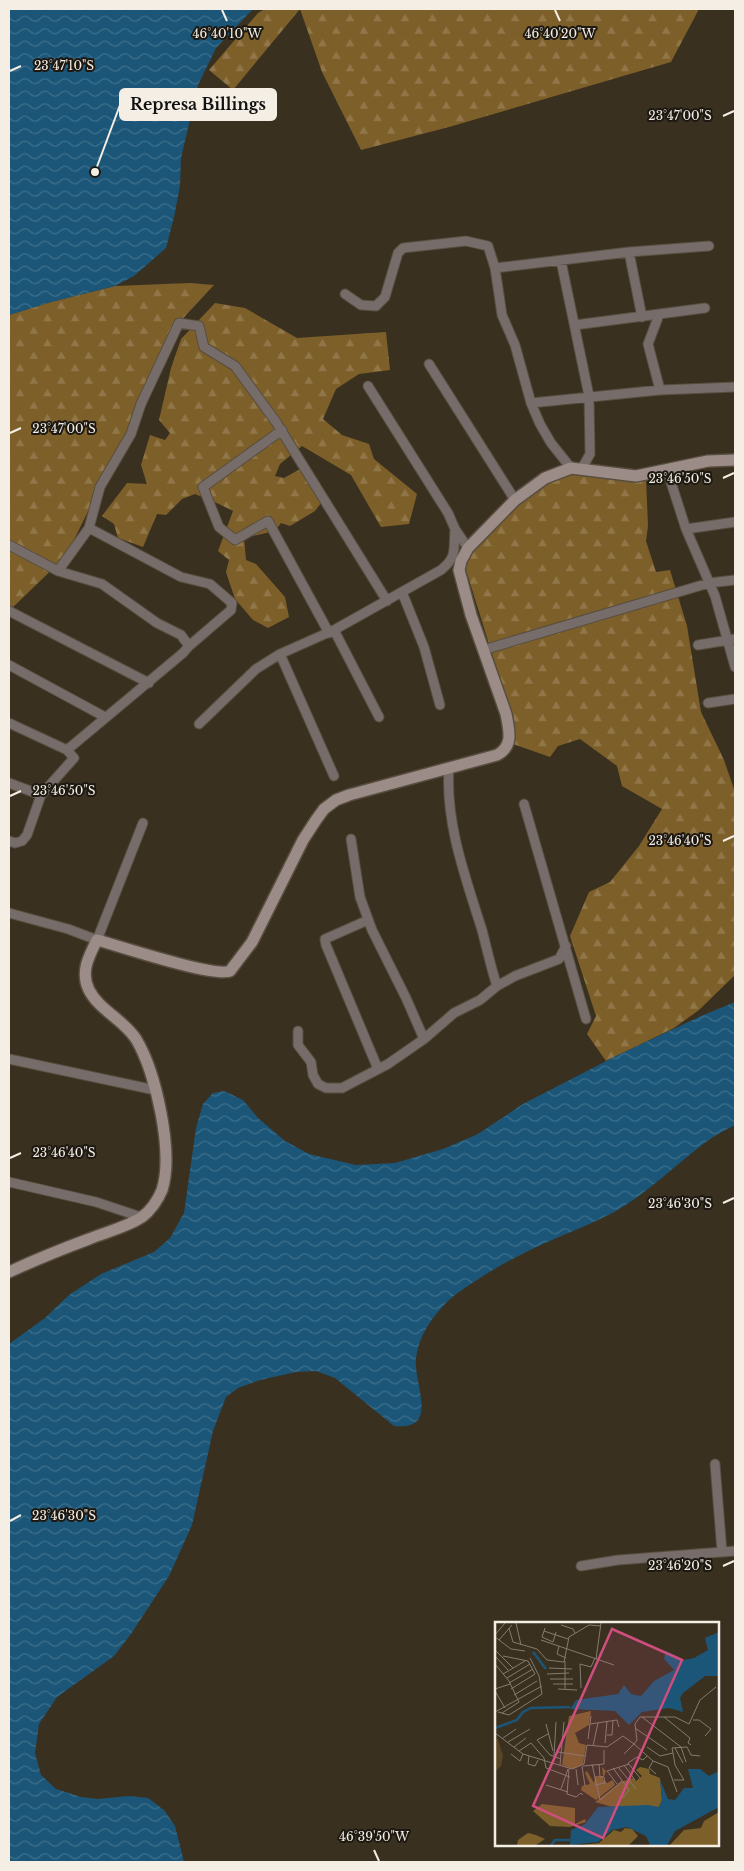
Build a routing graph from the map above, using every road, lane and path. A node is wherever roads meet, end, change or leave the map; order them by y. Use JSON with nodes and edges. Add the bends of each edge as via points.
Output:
{"nodes":[{"id":1,"x":709,"y":246,"type":"dead end"},
{"id":2,"x":629,"y":252,"type":"junction"},
{"id":3,"x":561,"y":261,"type":"junction"},
{"id":4,"x":495,"y":268,"type":"junction"},
{"id":5,"x":345,"y":294,"type":"dead end"},
{"id":6,"x":705,"y":308,"type":"dead end"},
{"id":7,"x":659,"y":315,"type":"junction"},
{"id":8,"x":642,"y":317,"type":"junction"},
{"id":9,"x":575,"y":325,"type":"junction"},
{"id":10,"x":429,"y":364,"type":"dead end"},
{"id":11,"x":368,"y":386,"type":"dead end"},
{"id":12,"x":735,"y":387,"type":"edge"},
{"id":13,"x":660,"y":390,"type":"junction"},
{"id":14,"x":589,"y":396,"type":"junction"},
{"id":15,"x":532,"y":403,"type":"junction"},
{"id":16,"x":282,"y":430,"type":"junction"},
{"id":17,"x":735,"y":460,"type":"edge"},
{"id":18,"x":576,"y":468,"type":"junction"},
{"id":19,"x":667,"y":470,"type":"junction"},
{"id":20,"x":515,"y":500,"type":"junction"},
{"id":21,"x":735,"y":522,"type":"edge"},
{"id":22,"x":89,"y":528,"type":"junction"},
{"id":23,"x":686,"y":528,"type":"junction"},
{"id":24,"x":455,"y":529,"type":"junction"},
{"id":25,"x":9,"y":546,"type":"edge"},
{"id":26,"x":468,"y":548,"type":"junction"},
{"id":27,"x":58,"y":571,"type":"junction"},
{"id":28,"x":735,"y":580,"type":"edge"},
{"id":29,"x":709,"y":583,"type":"junction"},
{"id":30,"x":402,"y":592,"type":"junction"},
{"id":31,"x":387,"y":601,"type":"junction"},
{"id":32,"x":9,"y":611,"type":"edge"},
{"id":33,"x":332,"y":631,"type":"junction"},
{"id":34,"x":731,"y":639,"type":"edge"},
{"id":35,"x":698,"y":645,"type":"dead end"},
{"id":36,"x":190,"y":646,"type":"junction"},
{"id":37,"x":483,"y":650,"type":"junction"},
{"id":38,"x":280,"y":654,"type":"junction"},
{"id":39,"x":9,"y":665,"type":"edge"},
{"id":40,"x":735,"y":667,"type":"edge"},
{"id":41,"x":149,"y":683,"type":"junction"},
{"id":42,"x":735,"y":699,"type":"edge"},
{"id":43,"x":708,"y":703,"type":"dead end"},
{"id":44,"x":440,"y":705,"type":"dead end"},
{"id":45,"x":105,"y":717,"type":"junction"},
{"id":46,"x":379,"y":717,"type":"dead end"},
{"id":47,"x":9,"y":723,"type":"edge"},
{"id":48,"x":199,"y":724,"type":"dead end"},
{"id":49,"x":68,"y":750,"type":"junction"},
{"id":50,"x":449,"y":768,"type":"junction"},
{"id":51,"x":334,"y":776,"type":"dead end"},
{"id":52,"x":9,"y":784,"type":"edge"},
{"id":53,"x":41,"y":796,"type":"junction"},
{"id":54,"x":524,"y":804,"type":"dead end"},
{"id":55,"x":143,"y":823,"type":"dead end"},
{"id":56,"x":351,"y":840,"type":"dead end"},
{"id":57,"x":9,"y":841,"type":"edge"},
{"id":58,"x":9,"y":912,"type":"edge"},
{"id":59,"x":368,"y":920,"type":"junction"},
{"id":60,"x":97,"y":940,"type":"junction"},
{"id":61,"x":566,"y":946,"type":"junction"},
{"id":62,"x":497,"y":986,"type":"junction"},
{"id":63,"x":586,"y":1019,"type":"dead end"},
{"id":64,"x":298,"y":1031,"type":"dead end"},
{"id":65,"x":424,"y":1039,"type":"junction"},
{"id":66,"x":9,"y":1059,"type":"edge"},
{"id":67,"x":378,"y":1069,"type":"junction"},
{"id":68,"x":155,"y":1090,"type":"junction"},
{"id":69,"x":9,"y":1182,"type":"edge"},
{"id":70,"x":141,"y":1217,"type":"junction"},
{"id":71,"x":9,"y":1272,"type":"edge"},
{"id":72,"x":715,"y":1464,"type":"dead end"},
{"id":73,"x":735,"y":1551,"type":"edge"},
{"id":74,"x":722,"y":1552,"type":"junction"},
{"id":75,"x":581,"y":1566,"type":"dead end"}],
"edges":[{"from":1,"to":2,"type":"street"},
{"from":2,"to":3,"type":"street"},
{"from":2,"to":8,"type":"street"},
{"from":3,"to":4,"type":"street"},
{"from":3,"to":9,"type":"street"},
{"from":4,"to":5,"type":"street","via":[[488,246],[466,240],[403,248],[398,252],[385,297],[376,306],[361,305]]},
{"from":4,"to":15,"type":"street","via":[[502,315],[515,345]]},
{"from":6,"to":7,"type":"street"},
{"from":7,"to":8,"type":"street"},
{"from":7,"to":13,"type":"street","via":[[648,344]]},
{"from":8,"to":9,"type":"street"},
{"from":9,"to":14,"type":"street"},
{"from":10,"to":20,"type":"street"},
{"from":11,"to":24,"type":"street"},
{"from":12,"to":13,"type":"street"},
{"from":13,"to":14,"type":"street"},
{"from":14,"to":15,"type":"street"},
{"from":14,"to":18,"type":"street","via":[[590,454]]},
{"from":15,"to":18,"type":"street","via":[[551,443]]},
{"from":16,"to":22,"type":"street","via":[[235,366],[204,347],[199,326],[179,323],[131,434],[100,487]]},
{"from":16,"to":31,"type":"street"},
{"from":16,"to":33,"type":"street","via":[[203,487],[219,527],[235,540],[268,521]]},
{"from":17,"to":19,"type":"street","via":[[708,461]]},
{"from":18,"to":19,"type":"street","via":[[636,476]]},
{"from":18,"to":20,"type":"street","via":[[544,478]]},
{"from":19,"to":23,"type":"street"},
{"from":20,"to":26,"type":"street"},
{"from":21,"to":23,"type":"street"},
{"from":22,"to":27,"type":"street"},
{"from":22,"to":36,"type":"street","via":[[181,577],[210,584],[232,603],[231,610]]},
{"from":23,"to":29,"type":"street"},
{"from":24,"to":26,"type":"street"},
{"from":24,"to":30,"type":"street","via":[[451,562]]},
{"from":25,"to":27,"type":"street"},
{"from":26,"to":37,"type":"street","via":[[460,570]]},
{"from":27,"to":36,"type":"street","via":[[102,584],[157,623],[181,635]]},
{"from":28,"to":29,"type":"street"},
{"from":29,"to":34,"type":"street"},
{"from":29,"to":37,"type":"street"},
{"from":30,"to":31,"type":"street"},
{"from":30,"to":44,"type":"street","via":[[424,647]]},
{"from":31,"to":33,"type":"street"},
{"from":32,"to":41,"type":"street"},
{"from":33,"to":38,"type":"street"},
{"from":33,"to":46,"type":"street"},
{"from":34,"to":35,"type":"street"},
{"from":34,"to":40,"type":"street"},
{"from":36,"to":41,"type":"street"},
{"from":37,"to":50,"type":"street","via":[[506,714],[508,745],[503,752]]},
{"from":38,"to":48,"type":"street","via":[[256,668]]},
{"from":38,"to":51,"type":"street"},
{"from":39,"to":45,"type":"street"},
{"from":41,"to":45,"type":"street"},
{"from":42,"to":43,"type":"street"},
{"from":45,"to":49,"type":"street"},
{"from":47,"to":49,"type":"street"},
{"from":49,"to":53,"type":"street","via":[[74,758]]},
{"from":50,"to":60,"type":"street","via":[[349,795],[324,809],[303,840],[252,942],[230,971],[220,973]]},
{"from":50,"to":62,"type":"street","via":[[454,834]]},
{"from":52,"to":53,"type":"street"},
{"from":53,"to":57,"type":"street","via":[[27,835],[16,843]]},
{"from":54,"to":61,"type":"street"},
{"from":55,"to":60,"type":"street"},
{"from":56,"to":59,"type":"street","via":[[360,897]]},
{"from":58,"to":60,"type":"street"},
{"from":59,"to":65,"type":"street"},
{"from":59,"to":67,"type":"street","via":[[325,939]]},
{"from":60,"to":68,"type":"street","via":[[85,966],[89,991],[135,1038]]},
{"from":61,"to":62,"type":"street","via":[[559,959]]},
{"from":61,"to":63,"type":"street"},
{"from":62,"to":65,"type":"street","via":[[480,1000],[454,1013]]},
{"from":64,"to":67,"type":"street","via":[[298,1044],[311,1062],[313,1075],[318,1084],[326,1088],[342,1088]]},
{"from":65,"to":67,"type":"street"},
{"from":66,"to":68,"type":"street"},
{"from":68,"to":70,"type":"street","via":[[164,1125],[165,1175],[162,1190],[152,1208]]},
{"from":69,"to":70,"type":"street","via":[[96,1202]]},
{"from":70,"to":71,"type":"street"},
{"from":72,"to":74,"type":"street"},
{"from":73,"to":74,"type":"street"},
{"from":74,"to":75,"type":"street"}]}
